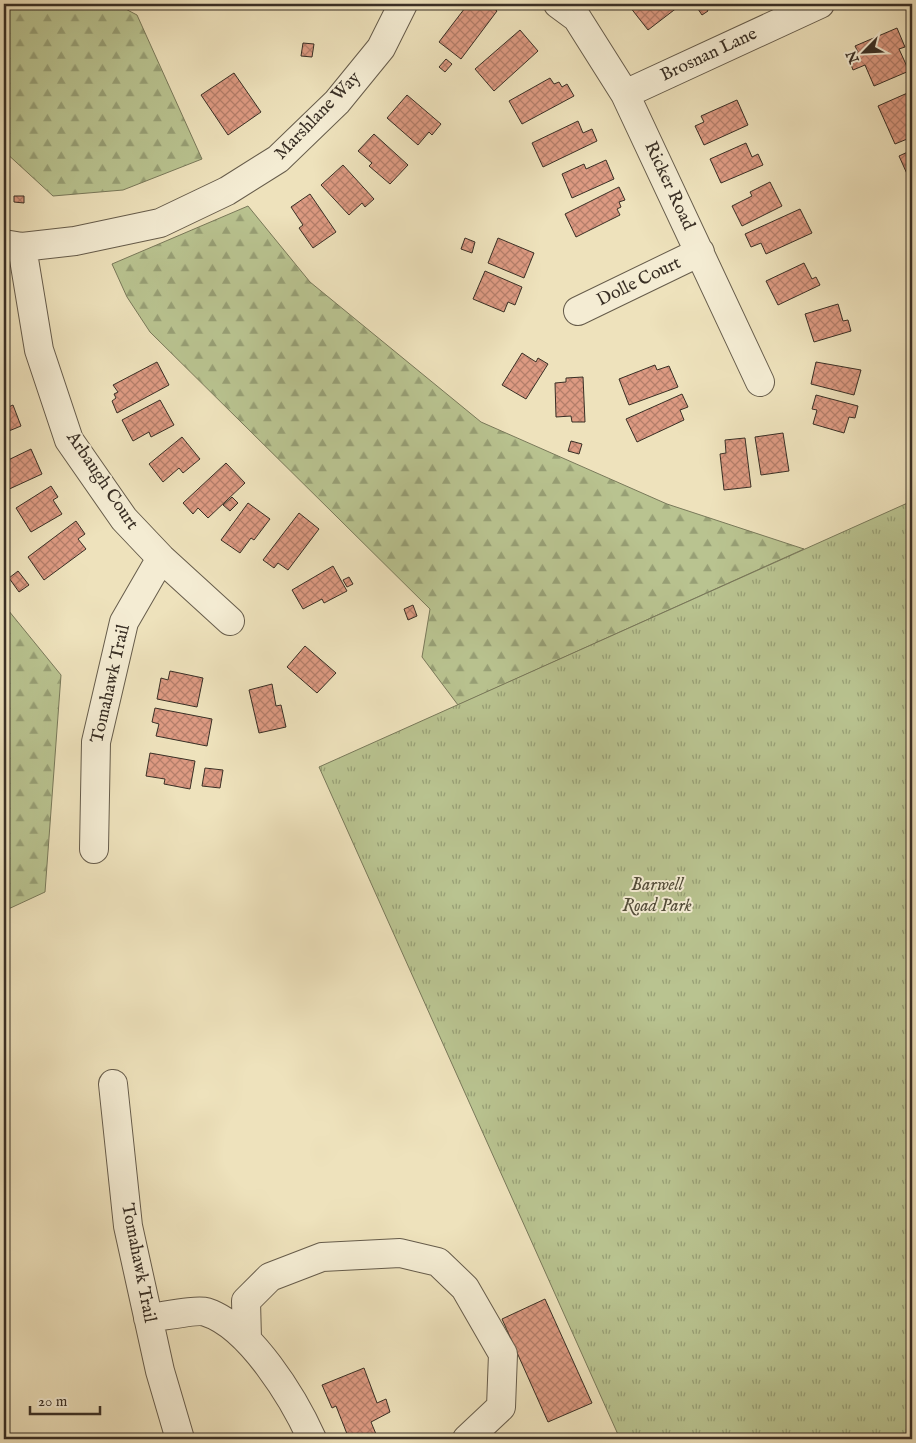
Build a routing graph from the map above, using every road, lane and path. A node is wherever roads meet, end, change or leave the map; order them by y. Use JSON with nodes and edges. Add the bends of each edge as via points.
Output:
{"nodes":[{"id":1,"x":403,"y":4,"type":"edge"},
{"id":2,"x":558,"y":4,"type":"edge"},
{"id":3,"x":820,"y":4,"type":"edge"},
{"id":4,"x":625,"y":94,"type":"junction"},
{"id":5,"x":13,"y":245,"type":"edge"},
{"id":6,"x":700,"y":252,"type":"junction"},
{"id":7,"x":578,"y":312,"type":"dead end"},
{"id":8,"x":760,"y":382,"type":"dead end"},
{"id":9,"x":161,"y":558,"type":"junction"},
{"id":10,"x":230,"y":622,"type":"dead end"},
{"id":11,"x":94,"y":849,"type":"dead end"},
{"id":12,"x":113,"y":1084,"type":"dead end"},
{"id":13,"x":246,"y":1301,"type":"junction"},
{"id":14,"x":204,"y":1311,"type":"junction"},
{"id":15,"x":148,"y":1318,"type":"junction"},
{"id":16,"x":247,"y":1339,"type":"junction"},
{"id":17,"x":180,"y":1439,"type":"edge"},
{"id":18,"x":312,"y":1439,"type":"edge"},
{"id":19,"x":467,"y":1439,"type":"edge"}],
"edges":[{"from":1,"to":5,"type":"street","name":"Marshlane Way","via":[[381,48],[337,102],[278,159],[227,191],[160,223],[75,242]]},
{"from":2,"to":4,"type":"street","name":"Ricker Road","via":[[577,18]]},
{"from":3,"to":4,"type":"street","name":"Brosnan Lane"},
{"from":4,"to":6,"type":"street","name":"Ricker Road"},
{"from":5,"to":9,"type":"street","name":"Arbaugh Court","via":[[39,350],[70,440],[124,519]]},
{"from":6,"to":7,"type":"street","name":"Dolle Court"},
{"from":6,"to":8,"type":"street","name":"Ricker Road"},
{"from":9,"to":10,"type":"street","name":"Arbaugh Court"},
{"from":9,"to":11,"type":"street","name":"Tomahawk Trail","via":[[124,622],[98,733]]},
{"from":12,"to":15,"type":"street","name":"Tomahawk Trail","via":[[128,1226]]},
{"from":13,"to":14,"type":"street"},
{"from":13,"to":16,"type":"street"},
{"from":13,"to":19,"type":"street","via":[[270,1277],[322,1257],[400,1253],[438,1262],[465,1288],[502,1354],[501,1407]]},
{"from":14,"to":15,"type":"street"},
{"from":14,"to":16,"type":"street","via":[[228,1323]]},
{"from":15,"to":17,"type":"street","name":"Tomahawk Trail"},
{"from":16,"to":18,"type":"street","via":[[299,1410]]}]}
